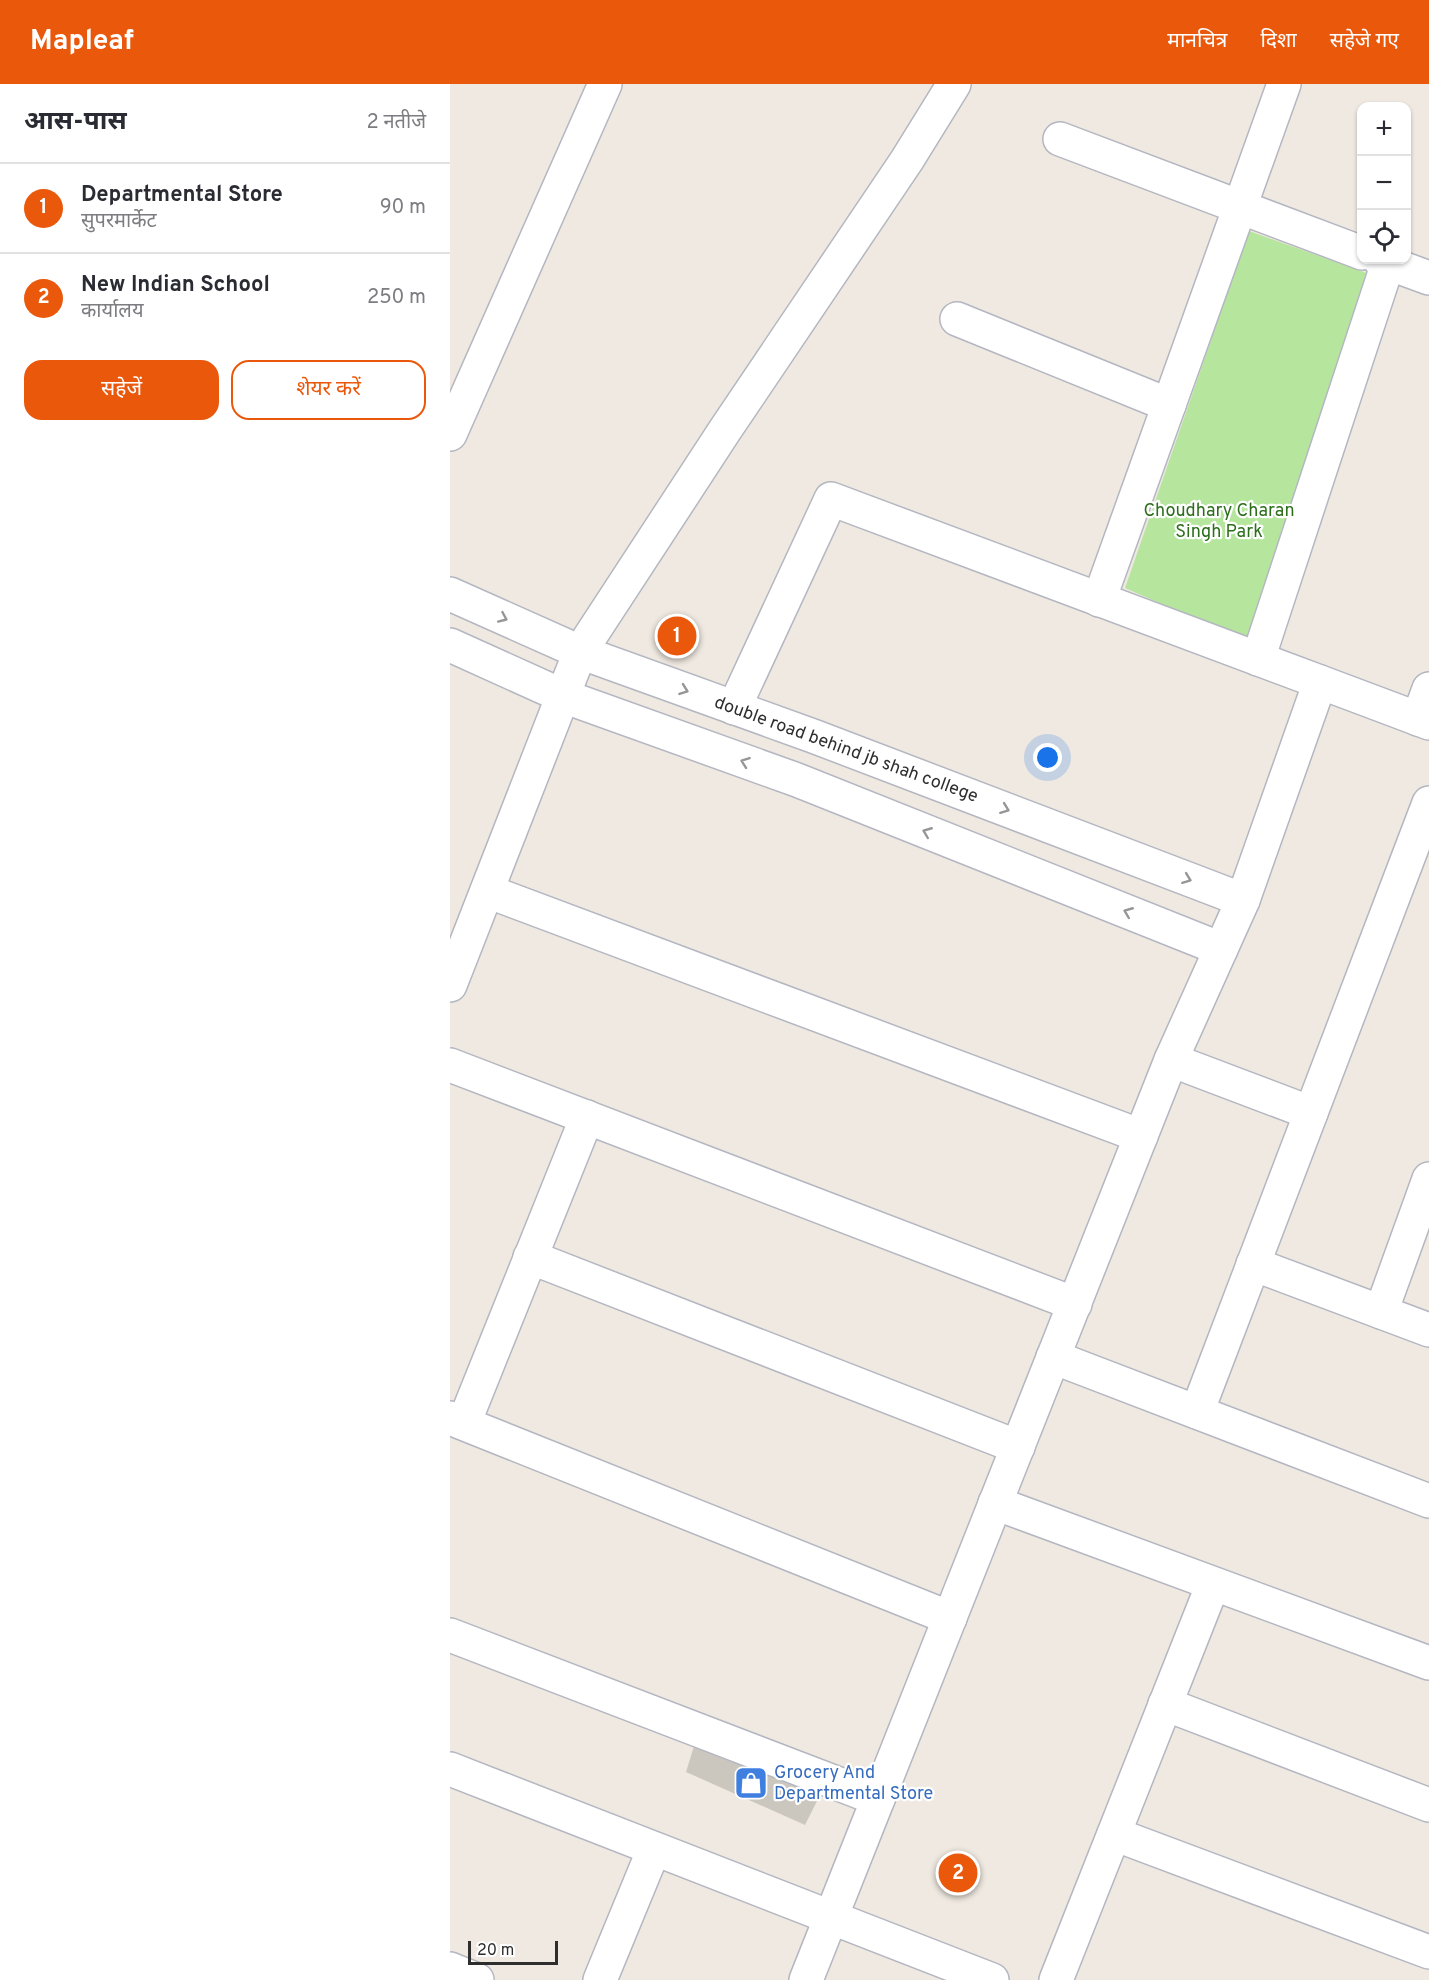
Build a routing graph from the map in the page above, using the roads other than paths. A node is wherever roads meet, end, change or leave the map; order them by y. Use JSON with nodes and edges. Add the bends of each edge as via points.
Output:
{"nodes":[{"id":1,"x":605,"y":84,"type":"edge"},
{"id":2,"x":954,"y":84,"type":"edge"},
{"id":3,"x":1284,"y":84,"type":"edge"},
{"id":4,"x":1060,"y":139,"type":"dead end"},
{"id":5,"x":1240,"y":207,"type":"junction"},
{"id":6,"x":1357,"y":251,"type":"edge"},
{"id":7,"x":1374,"y":264,"type":"edge"},
{"id":8,"x":1392,"y":264,"type":"edge"},
{"id":9,"x":1429,"y":278,"type":"edge"},
{"id":10,"x":957,"y":319,"type":"dead end"},
{"id":11,"x":1169,"y":405,"type":"junction"},
{"id":12,"x":450,"y":434,"type":"edge"},
{"id":13,"x":450,"y":594,"type":"edge"},
{"id":14,"x":1099,"y":600,"type":"junction"},
{"id":15,"x":450,"y":645,"type":"edge"},
{"id":16,"x":580,"y":652,"type":"junction"},
{"id":17,"x":1257,"y":659,"type":"junction"},
{"id":18,"x":1320,"y":682,"type":"junction"},
{"id":19,"x":1429,"y":689,"type":"edge"},
{"id":20,"x":563,"y":696,"type":"junction"},
{"id":21,"x":734,"y":708,"type":"junction"},
{"id":22,"x":1424,"y":721,"type":"edge"},
{"id":23,"x":1429,"y":803,"type":"edge"},
{"id":24,"x":487,"y":891,"type":"junction"},
{"id":25,"x":1243,"y":900,"type":"junction"},
{"id":26,"x":1221,"y":949,"type":"junction"},
{"id":27,"x":450,"y":985,"type":"edge"},
{"id":28,"x":1171,"y":1060,"type":"junction"},
{"id":29,"x":450,"y":1065,"type":"edge"},
{"id":30,"x":1311,"y":1113,"type":"junction"},
{"id":31,"x":586,"y":1117,"type":"junction"},
{"id":32,"x":1141,"y":1136,"type":"junction"},
{"id":33,"x":1429,"y":1179,"type":"edge"},
{"id":34,"x":530,"y":1257,"type":"junction"},
{"id":35,"x":1254,"y":1264,"type":"junction"},
{"id":36,"x":1074,"y":1304,"type":"junction"},
{"id":37,"x":1381,"y":1312,"type":"junction"},
{"id":38,"x":1429,"y":1330,"type":"edge"},
{"id":39,"x":1053,"y":1357,"type":"junction"},
{"id":40,"x":1197,"y":1412,"type":"junction"},
{"id":41,"x":457,"y":1420,"type":"edge"},
{"id":42,"x":1018,"y":1447,"type":"junction"},
{"id":43,"x":1429,"y":1501,"type":"edge"},
{"id":44,"x":995,"y":1503,"type":"junction"},
{"id":45,"x":1213,"y":1584,"type":"junction"},
{"id":46,"x":950,"y":1618,"type":"junction"},
{"id":47,"x":450,"y":1635,"type":"edge"},
{"id":48,"x":1429,"y":1663,"type":"edge"},
{"id":49,"x":1166,"y":1704,"type":"junction"},
{"id":50,"x":450,"y":1769,"type":"edge"},
{"id":51,"x":878,"y":1799,"type":"junction"},
{"id":52,"x":1429,"y":1805,"type":"edge"},
{"id":53,"x":1114,"y":1834,"type":"junction"},
{"id":54,"x":654,"y":1849,"type":"junction"},
{"id":55,"x":830,"y":1918,"type":"junction"},
{"id":56,"x":1429,"y":1952,"type":"edge"},
{"id":57,"x":450,"y":1969,"type":"edge"},
{"id":58,"x":477,"y":1980,"type":"edge"},
{"id":59,"x":600,"y":1980,"type":"edge"},
{"id":60,"x":806,"y":1980,"type":"edge"},
{"id":61,"x":992,"y":1980,"type":"edge"},
{"id":62,"x":1056,"y":1980,"type":"edge"}],
"edges":[{"from":1,"to":12,"type":"street"},
{"from":2,"to":16,"type":"street"},
{"from":3,"to":5,"type":"street"},
{"from":4,"to":5,"type":"street"},
{"from":5,"to":6,"type":"street"},
{"from":5,"to":11,"type":"street"},
{"from":7,"to":17,"type":"street"},
{"from":8,"to":9,"type":"street"},
{"from":10,"to":11,"type":"street"},
{"from":11,"to":14,"type":"street"},
{"from":13,"to":16,"type":"street","name":"double road behind jb shah college","one_way":true},
{"from":14,"to":17,"type":"street"},
{"from":14,"to":21,"type":"street","via":[[831,499]]},
{"from":15,"to":20,"type":"street"},
{"from":16,"to":20,"type":"street"},
{"from":16,"to":21,"type":"street","name":"double road behind jb shah college","one_way":true},
{"from":17,"to":18,"type":"street"},
{"from":18,"to":22,"type":"street"},
{"from":18,"to":25,"type":"street"},
{"from":19,"to":22,"type":"street"},
{"from":20,"to":24,"type":"street"},
{"from":26,"to":20,"type":"street","one_way":true,"via":[[797,780]]},
{"from":21,"to":25,"type":"street","name":"double road behind jb shah college","one_way":true},
{"from":23,"to":30,"type":"street"},
{"from":24,"to":27,"type":"street"},
{"from":24,"to":32,"type":"street"},
{"from":25,"to":26,"type":"street"},
{"from":26,"to":28,"type":"street"},
{"from":28,"to":30,"type":"street"},
{"from":28,"to":32,"type":"street"},
{"from":29,"to":31,"type":"street"},
{"from":30,"to":35,"type":"street"},
{"from":31,"to":34,"type":"street"},
{"from":31,"to":36,"type":"street"},
{"from":32,"to":36,"type":"street"},
{"from":33,"to":37,"type":"street"},
{"from":34,"to":41,"type":"street"},
{"from":34,"to":42,"type":"street"},
{"from":35,"to":37,"type":"street"},
{"from":35,"to":40,"type":"street"},
{"from":36,"to":39,"type":"street"},
{"from":37,"to":38,"type":"street"},
{"from":39,"to":40,"type":"street"},
{"from":39,"to":42,"type":"street"},
{"from":40,"to":43,"type":"street"},
{"from":41,"to":46,"type":"street"},
{"from":42,"to":44,"type":"street"},
{"from":44,"to":45,"type":"street"},
{"from":44,"to":46,"type":"street"},
{"from":45,"to":48,"type":"street"},
{"from":45,"to":49,"type":"street"},
{"from":46,"to":51,"type":"street"},
{"from":47,"to":51,"type":"street"},
{"from":49,"to":52,"type":"street"},
{"from":49,"to":53,"type":"street"},
{"from":50,"to":54,"type":"street"},
{"from":51,"to":55,"type":"street"},
{"from":53,"to":56,"type":"street"},
{"from":53,"to":62,"type":"street"},
{"from":54,"to":55,"type":"street"},
{"from":54,"to":59,"type":"street"},
{"from":55,"to":60,"type":"street"},
{"from":55,"to":61,"type":"street"},
{"from":57,"to":58,"type":"street"}]}
